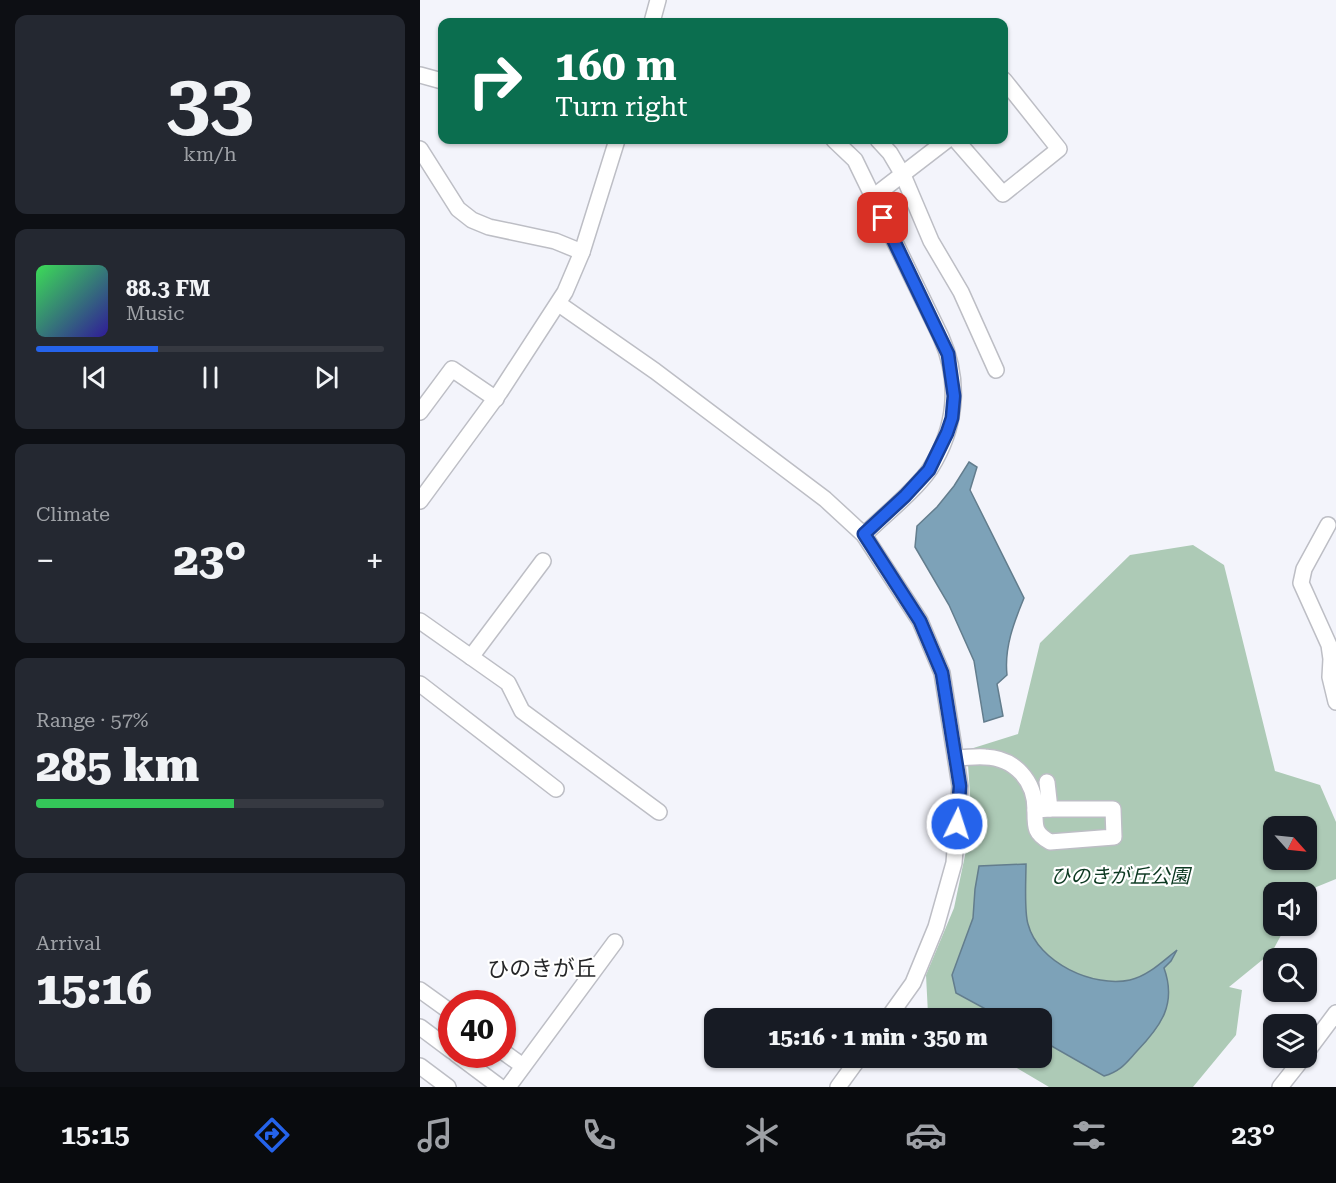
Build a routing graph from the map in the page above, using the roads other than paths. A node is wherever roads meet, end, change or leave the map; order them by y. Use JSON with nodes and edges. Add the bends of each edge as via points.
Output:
{"nodes":[{"id":1,"x":658,"y":0,"type":"edge"},
{"id":2,"x":653,"y":18,"type":"edge"},
{"id":3,"x":420,"y":75,"type":"edge"},
{"id":4,"x":438,"y":80,"type":"edge"},
{"id":5,"x":1008,"y":85,"type":"edge"},
{"id":6,"x":616,"y":144,"type":"edge"},
{"id":7,"x":838,"y":144,"type":"edge"},
{"id":8,"x":882,"y":144,"type":"edge"},
{"id":9,"x":942,"y":144,"type":"edge"},
{"id":10,"x":959,"y":144,"type":"edge"},
{"id":11,"x":420,"y":149,"type":"edge"},
{"id":12,"x":903,"y":175,"type":"junction"},
{"id":13,"x":873,"y":198,"type":"junction"},
{"id":14,"x":582,"y":252,"type":"junction"},
{"id":15,"x":559,"y":304,"type":"junction"},
{"id":16,"x":996,"y":370,"type":"dead end"},
{"id":17,"x":496,"y":399,"type":"junction"},
{"id":18,"x":420,"y":412,"type":"edge"},
{"id":19,"x":420,"y":501,"type":"edge"},
{"id":20,"x":1328,"y":525,"type":"dead end"},
{"id":21,"x":864,"y":534,"type":"junction"},
{"id":22,"x":543,"y":561,"type":"dead end"},
{"id":23,"x":420,"y":621,"type":"edge"},
{"id":24,"x":471,"y":657,"type":"junction"},
{"id":25,"x":420,"y":684,"type":"edge"},
{"id":26,"x":1336,"y":702,"type":"edge"},
{"id":27,"x":956,"y":758,"type":"junction"},
{"id":28,"x":1047,"y":782,"type":"dead end"},
{"id":29,"x":556,"y":789,"type":"dead end"},
{"id":30,"x":1043,"y":810,"type":"junction"},
{"id":31,"x":659,"y":812,"type":"dead end"},
{"id":32,"x":615,"y":942,"type":"dead end"},
{"id":33,"x":420,"y":990,"type":"edge"},
{"id":34,"x":438,"y":1003,"type":"edge"},
{"id":35,"x":895,"y":1008,"type":"edge"},
{"id":36,"x":1336,"y":1013,"type":"edge"},
{"id":37,"x":420,"y":1027,"type":"edge"},
{"id":38,"x":1317,"y":1038,"type":"edge"},
{"id":39,"x":438,"y":1040,"type":"edge"},
{"id":40,"x":516,"y":1061,"type":"edge"},
{"id":41,"x":420,"y":1066,"type":"edge"},
{"id":42,"x":523,"y":1066,"type":"junction"},
{"id":43,"x":475,"y":1068,"type":"edge"},
{"id":44,"x":854,"y":1068,"type":"edge"},
{"id":45,"x":1295,"y":1068,"type":"edge"},
{"id":46,"x":844,"y":1085,"type":"edge"},
{"id":47,"x":448,"y":1087,"type":"edge"},
{"id":48,"x":500,"y":1087,"type":"edge"},
{"id":49,"x":508,"y":1087,"type":"edge"},
{"id":50,"x":1280,"y":1087,"type":"edge"}],
"edges":[{"from":1,"to":2,"type":"street"},
{"from":3,"to":4,"type":"street"},
{"from":5,"to":10,"type":"street","via":[[1059,149],[1003,194]]},
{"from":6,"to":14,"type":"street"},
{"from":7,"to":13,"type":"street","via":[[855,160]]},
{"from":8,"to":12,"type":"street"},
{"from":9,"to":12,"type":"street"},
{"from":11,"to":14,"type":"street","via":[[458,209],[472,219]]},
{"from":12,"to":13,"type":"street"},
{"from":12,"to":16,"type":"street","via":[[931,241],[961,292]]},
{"from":13,"to":21,"type":"street","via":[[948,354],[954,396],[947,433],[929,470]]},
{"from":14,"to":15,"type":"street"},
{"from":15,"to":17,"type":"street"},
{"from":15,"to":21,"type":"street","via":[[655,370],[816,492]]},
{"from":17,"to":18,"type":"street","via":[[452,369]]},
{"from":17,"to":19,"type":"street"},
{"from":20,"to":26,"type":"street","via":[[1304,569],[1301,583],[1329,645]]},
{"from":21,"to":27,"type":"street","via":[[920,621],[942,673]]},
{"from":22,"to":24,"type":"street"},
{"from":23,"to":24,"type":"street"},
{"from":24,"to":31,"type":"street","via":[[508,683],[522,711]]},
{"from":25,"to":29,"type":"street"},
{"from":27,"to":30,"type":"street","via":[[987,757],[1010,764],[1026,775],[1035,802]]},
{"from":27,"to":35,"type":"street","via":[[960,786],[954,863],[936,927],[913,983]]},
{"from":28,"to":30,"type":"street"},
{"from":30,"to":30,"type":"street","via":[[1035,827],[1050,842],[1114,837],[1113,809]]},
{"from":32,"to":42,"type":"street"},
{"from":33,"to":34,"type":"street"},
{"from":36,"to":38,"type":"street"},
{"from":37,"to":39,"type":"street"},
{"from":40,"to":42,"type":"street"},
{"from":41,"to":47,"type":"street"},
{"from":42,"to":49,"type":"street"},
{"from":43,"to":48,"type":"street"},
{"from":44,"to":46,"type":"street"},
{"from":45,"to":50,"type":"street"}]}
